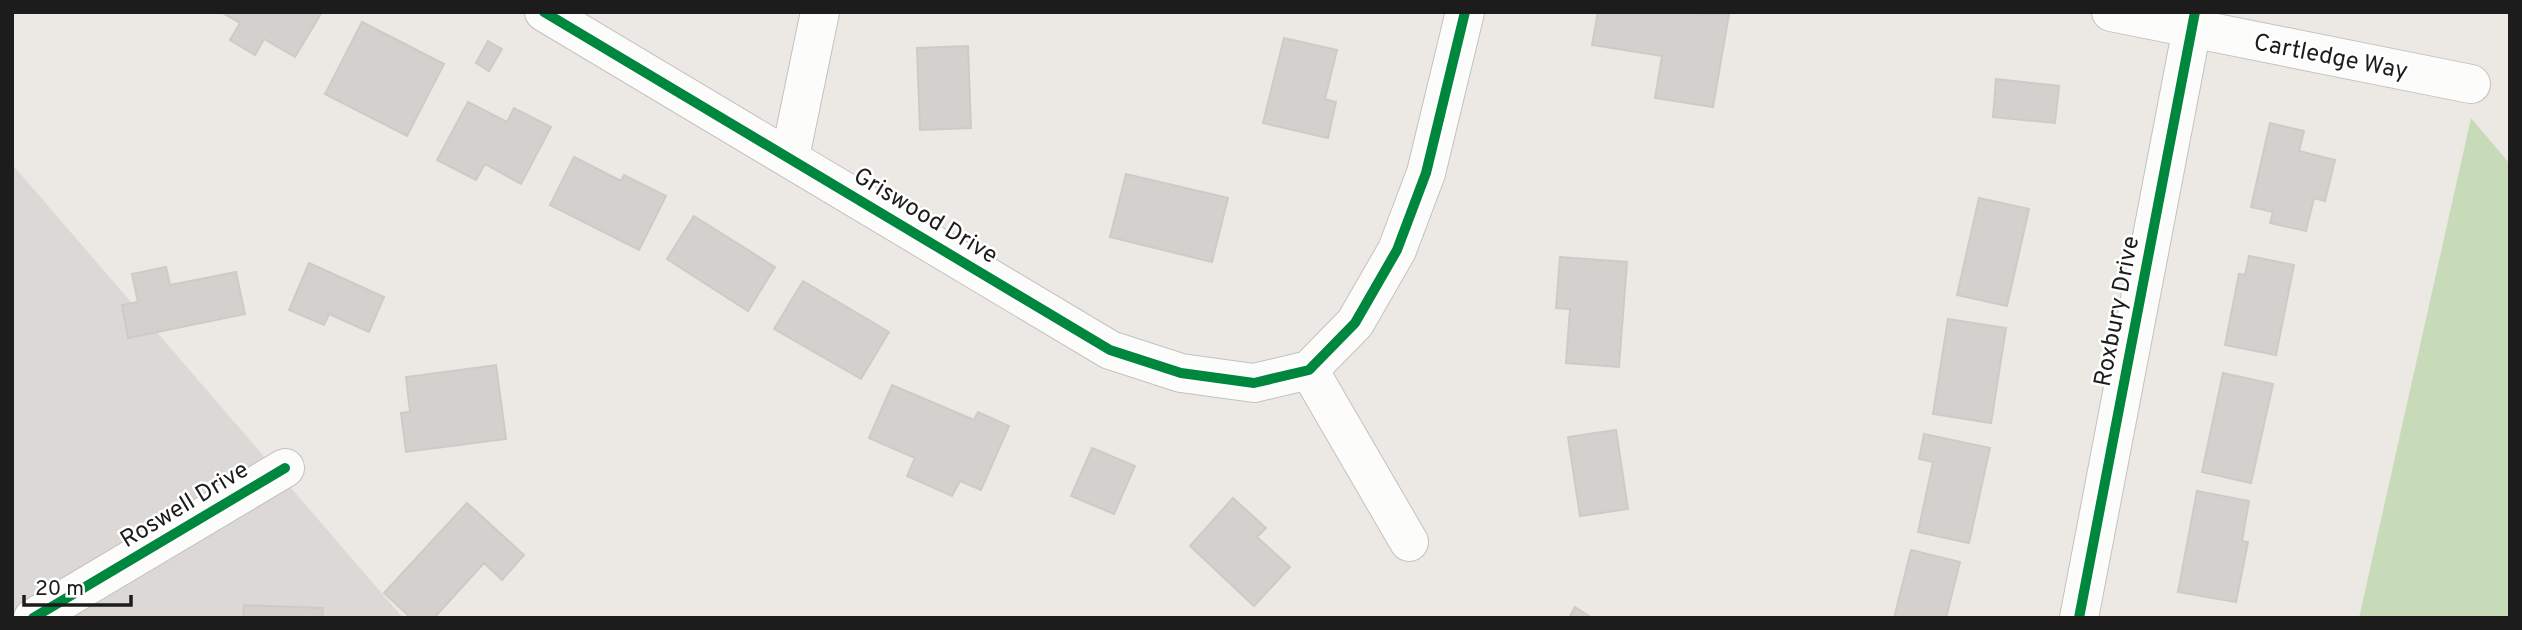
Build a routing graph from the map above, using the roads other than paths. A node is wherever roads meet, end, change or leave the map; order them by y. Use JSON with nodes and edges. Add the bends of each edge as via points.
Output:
{"nodes":[{"id":1,"x":544,"y":12,"type":"edge"},
{"id":2,"x":820,"y":12,"type":"edge"},
{"id":3,"x":1465,"y":12,"type":"edge"},
{"id":4,"x":2111,"y":12,"type":"edge"},
{"id":5,"x":2193,"y":20,"type":"edge"},
{"id":6,"x":2471,"y":84,"type":"dead end"},
{"id":7,"x":790,"y":157,"type":"junction"},
{"id":8,"x":1309,"y":370,"type":"junction"},
{"id":9,"x":285,"y":468,"type":"dead end"},
{"id":10,"x":1409,"y":542,"type":"dead end"},
{"id":11,"x":33,"y":618,"type":"edge"},
{"id":12,"x":2080,"y":618,"type":"edge"}],
"edges":[{"from":1,"to":7,"type":"street","name":"Griswood Drive"},
{"from":2,"to":7,"type":"street"},
{"from":3,"to":8,"type":"street","via":[[1426,173],[1397,250],[1355,323]]},
{"from":4,"to":5,"type":"street","name":"Cartledge Way"},
{"from":5,"to":6,"type":"street","name":"Cartledge Way"},
{"from":5,"to":12,"type":"street","name":"Roxbury Drive"},
{"from":7,"to":8,"type":"street","name":"Griswood Drive","via":[[1110,350],[1181,373],[1254,383]]},
{"from":8,"to":10,"type":"street"},
{"from":9,"to":11,"type":"street","name":"Roswell Drive"}]}
